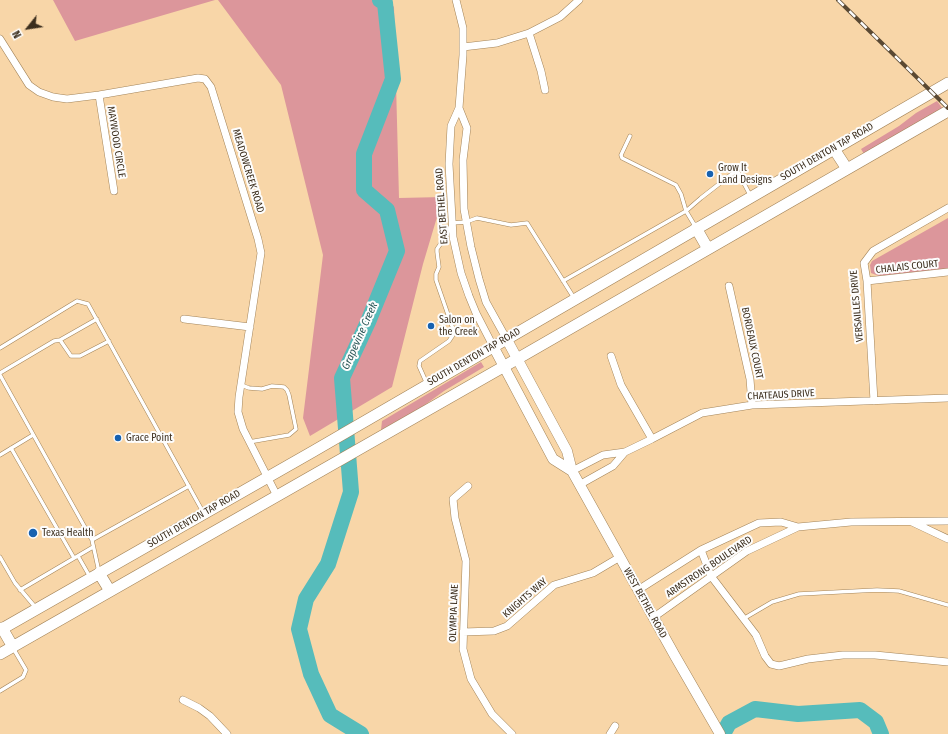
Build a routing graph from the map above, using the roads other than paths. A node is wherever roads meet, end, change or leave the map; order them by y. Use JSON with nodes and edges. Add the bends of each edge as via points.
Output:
{"nodes":[{"id":1,"x":456,"y":0,"type":"edge"},
{"id":2,"x":579,"y":0,"type":"edge"},
{"id":3,"x":529,"y":34,"type":"junction"},
{"id":4,"x":0,"y":39,"type":"edge"},
{"id":5,"x":462,"y":47,"type":"junction"},
{"id":6,"x":948,"y":83,"type":"edge"},
{"id":7,"x":545,"y":90,"type":"dead end"},
{"id":8,"x":99,"y":95,"type":"junction"},
{"id":9,"x":459,"y":108,"type":"junction"},
{"id":10,"x":948,"y":111,"type":"edge"},
{"id":11,"x":630,"y":136,"type":"dead end"},
{"id":12,"x":834,"y":149,"type":"junction"},
{"id":13,"x":847,"y":169,"type":"junction"},
{"id":14,"x":114,"y":191,"type":"dead end"},
{"id":15,"x":751,"y":197,"type":"junction"},
{"id":16,"x":948,"y":208,"type":"edge"},
{"id":17,"x":686,"y":211,"type":"junction"},
{"id":18,"x":466,"y":222,"type":"junction"},
{"id":19,"x":452,"y":224,"type":"junction"},
{"id":20,"x":696,"y":228,"type":"junction"},
{"id":21,"x":708,"y":249,"type":"junction"},
{"id":22,"x":948,"y":272,"type":"edge"},
{"id":23,"x":563,"y":281,"type":"junction"},
{"id":24,"x":867,"y":281,"type":"junction"},
{"id":25,"x":729,"y":286,"type":"dead end"},
{"id":26,"x":574,"y":299,"type":"junction"},
{"id":27,"x":97,"y":319,"type":"junction"},
{"id":28,"x":184,"y":319,"type":"dead end"},
{"id":29,"x":250,"y":327,"type":"junction"},
{"id":30,"x":506,"y":338,"type":"junction"},
{"id":31,"x":60,"y":340,"type":"junction"},
{"id":32,"x":109,"y":340,"type":"junction"},
{"id":33,"x":493,"y":346,"type":"junction"},
{"id":34,"x":0,"y":348,"type":"edge"},
{"id":35,"x":611,"y":356,"type":"dead end"},
{"id":36,"x":517,"y":359,"type":"junction"},
{"id":37,"x":504,"y":366,"type":"junction"},
{"id":38,"x":0,"y":374,"type":"edge"},
{"id":39,"x":427,"y":384,"type":"junction"},
{"id":40,"x":241,"y":385,"type":"junction"},
{"id":41,"x":948,"y":398,"type":"edge"},
{"id":42,"x":874,"y":401,"type":"junction"},
{"id":43,"x":752,"y":405,"type":"junction"},
{"id":44,"x":33,"y":435,"type":"junction"},
{"id":45,"x":652,"y":439,"type":"junction"},
{"id":46,"x":249,"y":442,"type":"junction"},
{"id":47,"x":11,"y":448,"type":"junction"},
{"id":48,"x":625,"y":452,"type":"junction"},
{"id":49,"x":0,"y":455,"type":"edge"},
{"id":50,"x":572,"y":471,"type":"junction"},
{"id":51,"x":266,"y":478,"type":"junction"},
{"id":52,"x":579,"y":485,"type":"junction"},
{"id":53,"x":189,"y":486,"type":"junction"},
{"id":54,"x":468,"y":486,"type":"dead end"},
{"id":55,"x":277,"y":496,"type":"junction"},
{"id":56,"x":204,"y":513,"type":"junction"},
{"id":57,"x":948,"y":521,"type":"edge"},
{"id":58,"x":910,"y":522,"type":"junction"},
{"id":59,"x":798,"y":527,"type":"junction"},
{"id":60,"x":948,"y":539,"type":"edge"},
{"id":61,"x":92,"y":540,"type":"junction"},
{"id":62,"x":93,"y":547,"type":"junction"},
{"id":63,"x":701,"y":550,"type":"junction"},
{"id":64,"x":0,"y":557,"type":"edge"},
{"id":65,"x":76,"y":557,"type":"junction"},
{"id":66,"x":620,"y":557,"type":"junction"},
{"id":67,"x":95,"y":575,"type":"junction"},
{"id":68,"x":711,"y":576,"type":"junction"},
{"id":69,"x":20,"y":590,"type":"junction"},
{"id":70,"x":638,"y":590,"type":"junction"},
{"id":71,"x":110,"y":591,"type":"junction"},
{"id":72,"x":948,"y":604,"type":"edge"},
{"id":73,"x":37,"y":608,"type":"junction"},
{"id":74,"x":654,"y":617,"type":"junction"},
{"id":75,"x":743,"y":619,"type":"junction"},
{"id":76,"x":1,"y":627,"type":"edge"},
{"id":77,"x":463,"y":632,"type":"junction"},
{"id":78,"x":13,"y":646,"type":"junction"},
{"id":79,"x":0,"y":654,"type":"edge"},
{"id":80,"x":948,"y":662,"type":"edge"},
{"id":81,"x":0,"y":691,"type":"edge"},
{"id":82,"x":183,"y":700,"type":"dead end"},
{"id":83,"x":615,"y":726,"type":"dead end"},
{"id":84,"x":226,"y":734,"type":"edge"},
{"id":85,"x":512,"y":734,"type":"edge"},
{"id":86,"x":610,"y":734,"type":"edge"},
{"id":87,"x":720,"y":734,"type":"edge"}],
"edges":[{"from":1,"to":5,"type":"street","name":"EAST BETHEL ROAD","via":[[462,28]]},
{"from":2,"to":3,"type":"street","via":[[560,17]]},
{"from":3,"to":5,"type":"street","via":[[497,43]]},
{"from":3,"to":7,"type":"street"},
{"from":4,"to":8,"type":"street","name":"MEADOWCREEK ROAD","via":[[28,85],[39,92],[67,99]]},
{"from":5,"to":9,"type":"street","name":"EAST BETHEL ROAD"},
{"from":6,"to":12,"type":"main road","name":"SOUTH DENTON TAP ROAD"},
{"from":8,"to":14,"type":"street","name":"MAYWOOD CIRCLE"},
{"from":8,"to":29,"type":"street","name":"MEADOWCREEK ROAD","via":[[198,78],[205,79],[211,87],[261,253]]},
{"from":9,"to":18,"type":"street","name":"EAST BETHEL ROAD","via":[[467,128],[463,160]]},
{"from":9,"to":19,"type":"street","name":"EAST BETHEL ROAD","via":[[450,133]]},
{"from":10,"to":13,"type":"main road","name":"SOUTH DENTON TAP ROAD"},
{"from":11,"to":17,"type":"lane","via":[[622,158],[676,185]]},
{"from":12,"to":13,"type":"main road"},
{"from":12,"to":15,"type":"main road","name":"SOUTH DENTON TAP ROAD"},
{"from":13,"to":21,"type":"main road","name":"SOUTH DENTON TAP ROAD"},
{"from":15,"to":17,"type":"lane","via":[[737,170]]},
{"from":15,"to":20,"type":"main road","name":"SOUTH DENTON TAP ROAD"},
{"from":16,"to":24,"type":"street","name":"VERSAILLES DRIVE","via":[[873,251],[864,263]]},
{"from":17,"to":20,"type":"lane"},
{"from":17,"to":23,"type":"lane"},
{"from":18,"to":19,"type":"lane"},
{"from":18,"to":23,"type":"lane","via":[[477,218],[511,225],[527,223]]},
{"from":18,"to":30,"type":"street","name":"EAST BETHEL ROAD","via":[[486,302]]},
{"from":19,"to":33,"type":"street","name":"EAST BETHEL ROAD","via":[[461,273],[476,313]]},
{"from":19,"to":39,"type":"lane","via":[[437,248],[439,267],[436,280],[453,335],[449,341],[420,361],[419,366]]},
{"from":20,"to":21,"type":"main road"},
{"from":20,"to":26,"type":"main road","name":"SOUTH DENTON TAP ROAD"},
{"from":21,"to":36,"type":"main road","name":"SOUTH DENTON TAP ROAD"},
{"from":22,"to":24,"type":"street","name":"CHALAIS COURT"},
{"from":23,"to":26,"type":"lane"},
{"from":24,"to":42,"type":"street","name":"VERSAILLES DRIVE"},
{"from":25,"to":43,"type":"street","name":"BORDEAUX COURT","via":[[750,379]]},
{"from":26,"to":30,"type":"main road","name":"SOUTH DENTON TAP ROAD"},
{"from":27,"to":31,"type":"lane"},
{"from":27,"to":32,"type":"lane"},
{"from":27,"to":34,"type":"lane","via":[[88,304],[77,301]]},
{"from":28,"to":29,"type":"street"},
{"from":29,"to":40,"type":"street","name":"MEADOWCREEK ROAD"},
{"from":30,"to":33,"type":"main road","name":"SOUTH DENTON TAP ROAD"},
{"from":30,"to":36,"type":"main road","name":"WEST BETHEL ROAD"},
{"from":31,"to":32,"type":"lane","via":[[71,356],[80,356]]},
{"from":31,"to":38,"type":"lane","via":[[54,341]]},
{"from":32,"to":53,"type":"lane"},
{"from":33,"to":37,"type":"main road","name":"WEST BETHEL ROAD"},
{"from":33,"to":39,"type":"main road","name":"SOUTH DENTON TAP ROAD"},
{"from":35,"to":45,"type":"street","via":[[621,385]]},
{"from":36,"to":37,"type":"main road","name":"SOUTH DENTON TAP ROAD"},
{"from":36,"to":50,"type":"main road","name":"WEST BETHEL ROAD","via":[[567,451]]},
{"from":37,"to":50,"type":"main road","name":"WEST BETHEL ROAD","via":[[553,458]]},
{"from":37,"to":55,"type":"main road","name":"SOUTH DENTON TAP ROAD"},
{"from":38,"to":44,"type":"lane"},
{"from":39,"to":51,"type":"main road","name":"SOUTH DENTON TAP ROAD"},
{"from":40,"to":46,"type":"street","name":"MEADOWCREEK ROAD","via":[[238,412]]},
{"from":40,"to":46,"type":"lane","via":[[262,389],[272,386],[284,387],[287,390],[296,429],[292,433]]},
{"from":41,"to":42,"type":"street","name":"CHATEAUS DRIVE"},
{"from":42,"to":43,"type":"street","name":"CHATEAUS DRIVE"},
{"from":43,"to":45,"type":"street","name":"CHATEAUS DRIVE","via":[[702,413]]},
{"from":44,"to":47,"type":"lane"},
{"from":44,"to":61,"type":"lane"},
{"from":45,"to":48,"type":"street","name":"CHATEAUS DRIVE"},
{"from":46,"to":51,"type":"street","name":"MEADOWCREEK ROAD"},
{"from":47,"to":49,"type":"lane"},
{"from":47,"to":65,"type":"lane"},
{"from":48,"to":50,"type":"street","name":"CHATEAUS DRIVE","via":[[603,455]]},
{"from":48,"to":52,"type":"street","name":"CHATEAUS DRIVE","via":[[613,466]]},
{"from":50,"to":52,"type":"main road","name":"WEST BETHEL ROAD"},
{"from":51,"to":55,"type":"street","name":"MEADOWCREEK ROAD"},
{"from":51,"to":56,"type":"main road","name":"SOUTH DENTON TAP ROAD"},
{"from":52,"to":66,"type":"main road","name":"WEST BETHEL ROAD"},
{"from":53,"to":56,"type":"lane"},
{"from":53,"to":61,"type":"lane"},
{"from":54,"to":77,"type":"street","name":"OLYMPIA LANE","via":[[453,499],[466,561]]},
{"from":55,"to":71,"type":"main road","name":"SOUTH DENTON TAP ROAD"},
{"from":56,"to":67,"type":"main road","name":"SOUTH DENTON TAP ROAD"},
{"from":57,"to":58,"type":"street","name":"ARMSTRONG BOULEVARD"},
{"from":58,"to":59,"type":"street","name":"ARMSTRONG BOULEVARD","via":[[851,522]]},
{"from":58,"to":60,"type":"street"},
{"from":59,"to":63,"type":"street","name":"ARMSTRONG BOULEVARD","via":[[781,522],[759,523]]},
{"from":59,"to":68,"type":"street","name":"ARMSTRONG BOULEVARD","via":[[747,551]]},
{"from":61,"to":62,"type":"lane"},
{"from":62,"to":65,"type":"lane"},
{"from":62,"to":67,"type":"lane"},
{"from":63,"to":68,"type":"street"},
{"from":63,"to":70,"type":"street","name":"ARMSTRONG BOULEVARD"},
{"from":64,"to":69,"type":"lane"},
{"from":65,"to":67,"type":"lane"},
{"from":65,"to":69,"type":"lane"},
{"from":66,"to":70,"type":"main road","name":"WEST BETHEL ROAD"},
{"from":66,"to":77,"type":"street","name":"KNIGHTS WAY","via":[[593,572],[554,585],[507,626],[494,631]]},
{"from":67,"to":71,"type":"main road"},
{"from":67,"to":73,"type":"main road","name":"SOUTH DENTON TAP ROAD"},
{"from":68,"to":74,"type":"street","name":"ARMSTRONG BOULEVARD"},
{"from":68,"to":75,"type":"street"},
{"from":69,"to":73,"type":"lane"},
{"from":70,"to":74,"type":"main road","name":"WEST BETHEL ROAD"},
{"from":71,"to":78,"type":"main road","name":"SOUTH DENTON TAP ROAD"},
{"from":72,"to":75,"type":"lane","via":[[899,591],[799,594],[772,602]]},
{"from":73,"to":76,"type":"main road","name":"SOUTH DENTON TAP ROAD"},
{"from":74,"to":87,"type":"main road","name":"WEST BETHEL ROAD"},
{"from":75,"to":80,"type":"street","via":[[756,635],[771,664],[779,666],[808,659],[875,654]]},
{"from":76,"to":78,"type":"main road"},
{"from":77,"to":85,"type":"street","name":"OLYMPIA LANE","via":[[463,649],[471,679],[492,714]]},
{"from":78,"to":79,"type":"main road","name":"SOUTH DENTON TAP ROAD"},
{"from":78,"to":81,"type":"lane","via":[[26,670],[23,677]]},
{"from":82,"to":84,"type":"street","via":[[210,716]]},
{"from":83,"to":86,"type":"street"}]}
